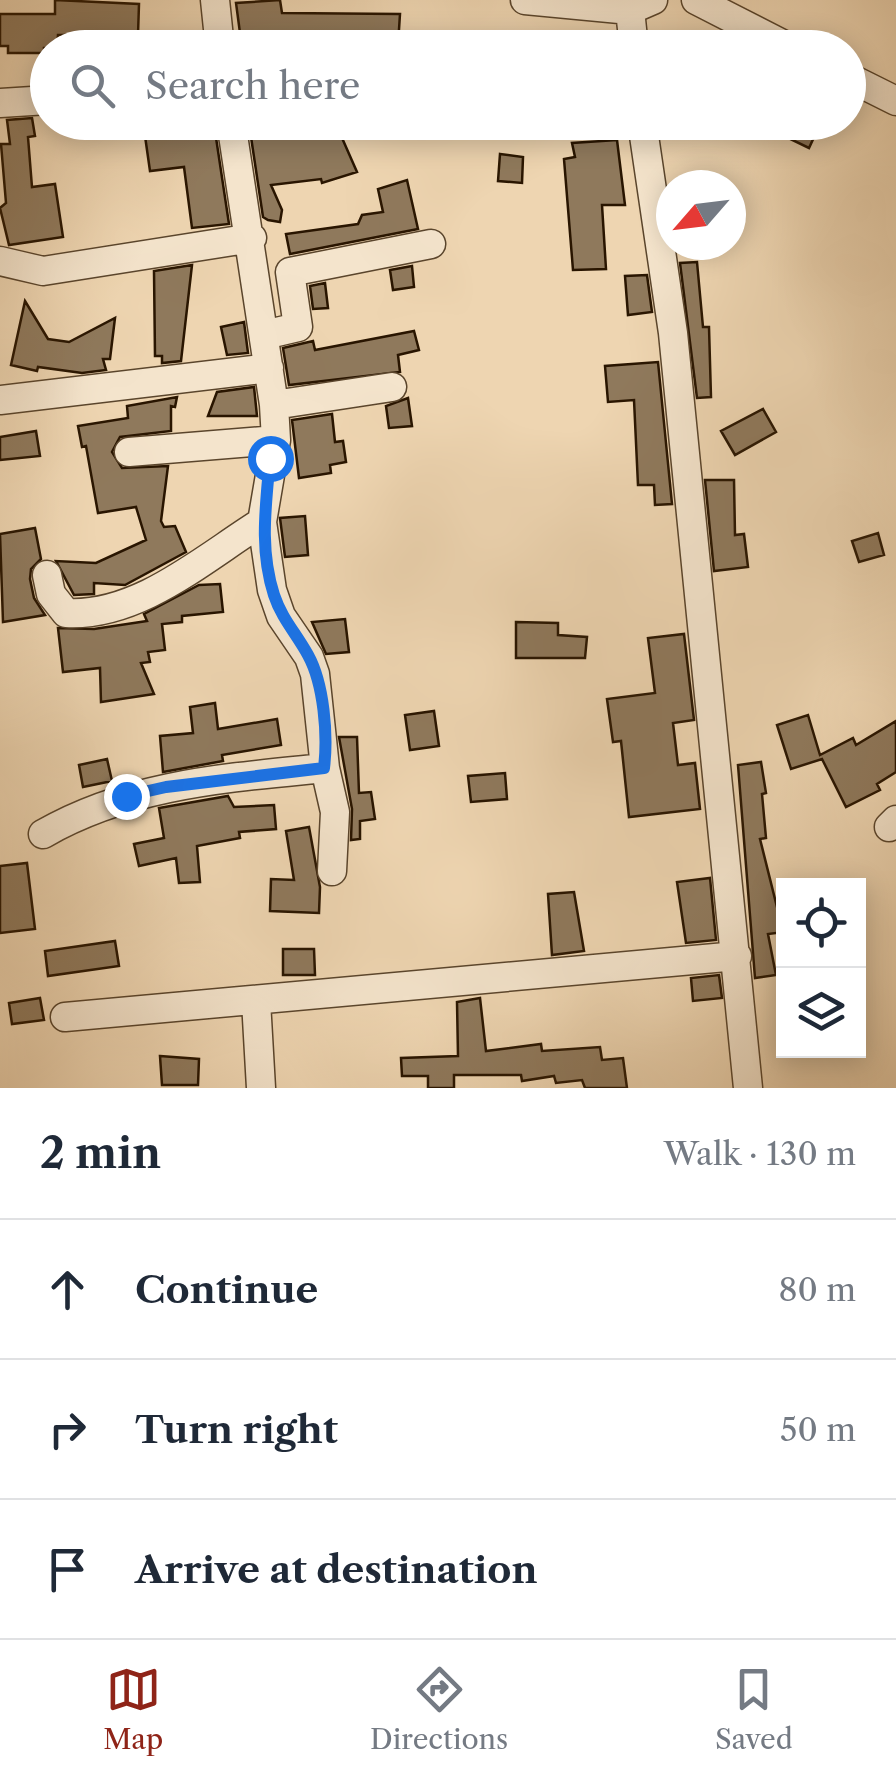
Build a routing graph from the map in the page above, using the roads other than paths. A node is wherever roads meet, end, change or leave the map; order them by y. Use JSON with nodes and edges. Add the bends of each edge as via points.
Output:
{"nodes":[{"id":1,"x":215,"y":0,"type":"edge"},
{"id":2,"x":524,"y":0,"type":"edge"},
{"id":3,"x":696,"y":0,"type":"edge"},
{"id":4,"x":642,"y":5,"type":"edge"},
{"id":5,"x":218,"y":30,"type":"edge"},
{"id":6,"x":637,"y":30,"type":"edge"},
{"id":7,"x":755,"y":30,"type":"edge"},
{"id":8,"x":866,"y":86,"type":"edge"},
{"id":9,"x":30,"y":101,"type":"edge"},
{"id":10,"x":896,"y":101,"type":"edge"},
{"id":11,"x":0,"y":102,"type":"edge"},
{"id":12,"x":234,"y":140,"type":"edge"},
{"id":13,"x":645,"y":140,"type":"edge"},
{"id":14,"x":252,"y":238,"type":"junction"},
{"id":15,"x":430,"y":244,"type":"dead end"},
{"id":16,"x":0,"y":261,"type":"edge"},
{"id":17,"x":264,"y":335,"type":"junction"},
{"id":18,"x":268,"y":368,"type":"junction"},
{"id":19,"x":392,"y":388,"type":"dead end"},
{"id":20,"x":0,"y":400,"type":"edge"},
{"id":21,"x":274,"y":405,"type":"junction"},
{"id":22,"x":276,"y":440,"type":"junction"},
{"id":23,"x":130,"y":452,"type":"dead end"},
{"id":24,"x":262,"y":522,"type":"junction"},
{"id":25,"x":47,"y":575,"type":"dead end"},
{"id":26,"x":324,"y":768,"type":"junction"},
{"id":27,"x":42,"y":834,"type":"dead end"},
{"id":28,"x":332,"y":871,"type":"dead end"},
{"id":29,"x":737,"y":956,"type":"junction"},
{"id":30,"x":256,"y":1001,"type":"junction"},
{"id":31,"x":65,"y":1017,"type":"dead end"},
{"id":32,"x":261,"y":1088,"type":"edge"},
{"id":33,"x":748,"y":1088,"type":"edge"}],
"edges":[{"from":1,"to":5,"type":"street"},
{"from":2,"to":4,"type":"street"},
{"from":3,"to":7,"type":"street"},
{"from":4,"to":6,"type":"street"},
{"from":8,"to":10,"type":"street"},
{"from":9,"to":11,"type":"street"},
{"from":12,"to":14,"type":"street"},
{"from":13,"to":29,"type":"street","via":[[672,334]]},
{"from":14,"to":16,"type":"street","via":[[43,272]]},
{"from":14,"to":17,"type":"street"},
{"from":15,"to":17,"type":"street","via":[[290,272],[298,327]]},
{"from":17,"to":18,"type":"street"},
{"from":18,"to":20,"type":"street"},
{"from":18,"to":21,"type":"street"},
{"from":19,"to":21,"type":"street"},
{"from":21,"to":22,"type":"street"},
{"from":22,"to":23,"type":"street"},
{"from":22,"to":24,"type":"street"},
{"from":24,"to":25,"type":"street","via":[[157,589],[111,607],[66,613]]},
{"from":24,"to":26,"type":"street","via":[[277,603],[315,674]]},
{"from":26,"to":27,"type":"street","via":[[109,800]]},
{"from":26,"to":28,"type":"street","via":[[335,812]]},
{"from":29,"to":30,"type":"street"},
{"from":29,"to":33,"type":"street"},
{"from":30,"to":31,"type":"street"},
{"from":30,"to":32,"type":"street"}]}
